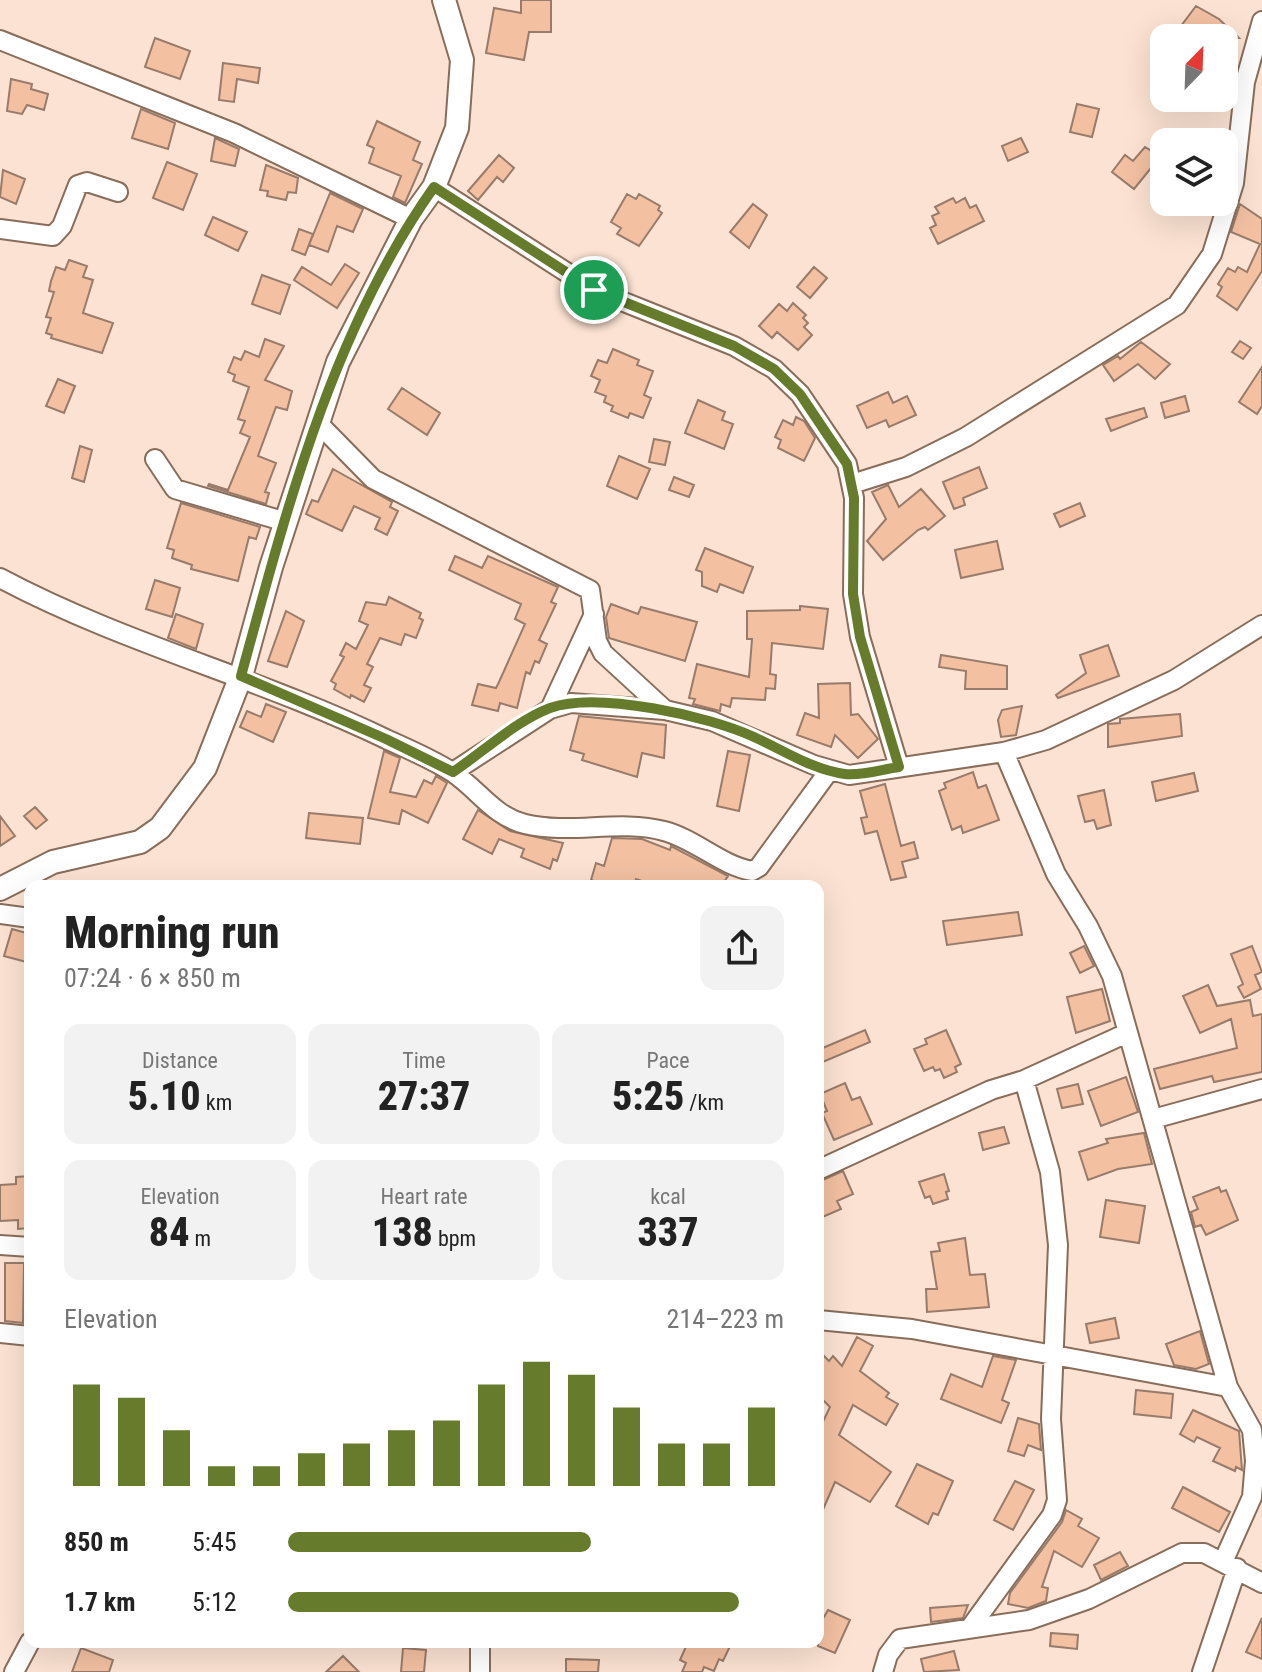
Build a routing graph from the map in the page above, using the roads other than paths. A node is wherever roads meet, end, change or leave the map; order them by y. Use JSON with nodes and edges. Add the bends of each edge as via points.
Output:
{"nodes":[{"id":1,"x":444,"y":0,"type":"edge"},
{"id":2,"x":1262,"y":21,"type":"edge"},
{"id":3,"x":0,"y":40,"type":"edge"},
{"id":4,"x":1254,"y":86,"type":"edge"},
{"id":5,"x":434,"y":187,"type":"junction"},
{"id":6,"x":118,"y":192,"type":"dead end"},
{"id":7,"x":411,"y":219,"type":"junction"},
{"id":8,"x":0,"y":229,"type":"edge"},
{"id":9,"x":318,"y":423,"type":"junction"},
{"id":10,"x":155,"y":459,"type":"dead end"},
{"id":11,"x":852,"y":484,"type":"junction"},
{"id":12,"x":286,"y":522,"type":"junction"},
{"id":13,"x":0,"y":578,"type":"edge"},
{"id":14,"x":594,"y":614,"type":"junction"},
{"id":15,"x":1262,"y":625,"type":"edge"},
{"id":16,"x":241,"y":676,"type":"junction"},
{"id":17,"x":550,"y":709,"type":"junction"},
{"id":18,"x":665,"y":710,"type":"junction"},
{"id":19,"x":1004,"y":752,"type":"junction"},
{"id":20,"x":899,"y":767,"type":"junction"},
{"id":21,"x":829,"y":771,"type":"junction"},
{"id":22,"x":453,"y":772,"type":"junction"},
{"id":23,"x":0,"y":889,"type":"edge"},
{"id":24,"x":0,"y":914,"type":"edge"},
{"id":25,"x":24,"y":917,"type":"edge"},
{"id":26,"x":1127,"y":1033,"type":"junction"},
{"id":27,"x":1024,"y":1080,"type":"junction"},
{"id":28,"x":1262,"y":1089,"type":"edge"},
{"id":29,"x":1153,"y":1119,"type":"junction"},
{"id":30,"x":824,"y":1167,"type":"edge"},
{"id":31,"x":0,"y":1245,"type":"edge"},
{"id":32,"x":24,"y":1247,"type":"edge"},
{"id":33,"x":824,"y":1321,"type":"edge"},
{"id":34,"x":0,"y":1333,"type":"edge"},
{"id":35,"x":24,"y":1335,"type":"edge"},
{"id":36,"x":1055,"y":1355,"type":"junction"},
{"id":37,"x":1228,"y":1387,"type":"junction"},
{"id":38,"x":1258,"y":1460,"type":"edge"},
{"id":39,"x":1230,"y":1565,"type":"junction"},
{"id":40,"x":1262,"y":1583,"type":"edge"},
{"id":41,"x":970,"y":1628,"type":"junction"},
{"id":42,"x":27,"y":1648,"type":"edge"},
{"id":43,"x":480,"y":1648,"type":"edge"},
{"id":44,"x":14,"y":1672,"type":"edge"},
{"id":45,"x":480,"y":1672,"type":"edge"},
{"id":46,"x":883,"y":1672,"type":"edge"},
{"id":47,"x":1202,"y":1672,"type":"edge"}],
"edges":[{"from":1,"to":5,"type":"street","via":[[462,60],[462,89],[457,128]]},
{"from":2,"to":4,"type":"street"},
{"from":3,"to":7,"type":"street","via":[[234,133]]},
{"from":4,"to":11,"type":"street","via":[[1234,183],[1212,254],[1177,305],[966,437],[906,467]]},
{"from":5,"to":7,"type":"street"},
{"from":5,"to":11,"type":"street","via":[[594,290],[721,341],[774,369],[800,394],[847,464]]},
{"from":6,"to":8,"type":"street","via":[[87,182],[78,185],[53,236]]},
{"from":7,"to":9,"type":"street","via":[[338,362]]},
{"from":9,"to":12,"type":"street"},
{"from":9,"to":14,"type":"street","via":[[373,479],[590,590]]},
{"from":10,"to":12,"type":"street","via":[[175,489]]},
{"from":11,"to":20,"type":"street","via":[[853,594],[860,637]]},
{"from":12,"to":16,"type":"street"},
{"from":13,"to":16,"type":"street","via":[[105,629]]},
{"from":14,"to":17,"type":"street"},
{"from":14,"to":18,"type":"street","via":[[603,653]]},
{"from":15,"to":19,"type":"street","via":[[1174,680],[1046,740]]},
{"from":16,"to":22,"type":"street"},
{"from":16,"to":23,"type":"street","via":[[205,768],[160,828],[140,842],[53,862]]},
{"from":17,"to":18,"type":"street","via":[[571,703]]},
{"from":17,"to":22,"type":"street"},
{"from":18,"to":21,"type":"street","via":[[751,735]]},
{"from":19,"to":20,"type":"street"},
{"from":19,"to":26,"type":"street","via":[[1056,874],[1112,976]]},
{"from":20,"to":21,"type":"street","via":[[849,775]]},
{"from":21,"to":22,"type":"street","via":[[752,871],[663,831],[555,829],[522,823],[492,809]]},
{"from":24,"to":25,"type":"street"},
{"from":26,"to":27,"type":"street"},
{"from":26,"to":29,"type":"street"},
{"from":27,"to":30,"type":"street","via":[[991,1090]]},
{"from":27,"to":36,"type":"street","via":[[1050,1172],[1058,1245]]},
{"from":28,"to":29,"type":"street"},
{"from":29,"to":37,"type":"street"},
{"from":31,"to":32,"type":"street"},
{"from":33,"to":36,"type":"street","via":[[912,1329]]},
{"from":34,"to":35,"type":"street"},
{"from":36,"to":37,"type":"street"},
{"from":36,"to":41,"type":"street","via":[[1051,1419],[1057,1500],[1052,1515]]},
{"from":37,"to":38,"type":"street","via":[[1252,1430]]},
{"from":38,"to":39,"type":"street"},
{"from":39,"to":40,"type":"street"},
{"from":39,"to":41,"type":"street","via":[[1204,1553],[1182,1553],[1029,1620]]},
{"from":39,"to":47,"type":"street"},
{"from":41,"to":46,"type":"street","via":[[900,1639]]},
{"from":42,"to":44,"type":"street"},
{"from":43,"to":45,"type":"street"}]}
